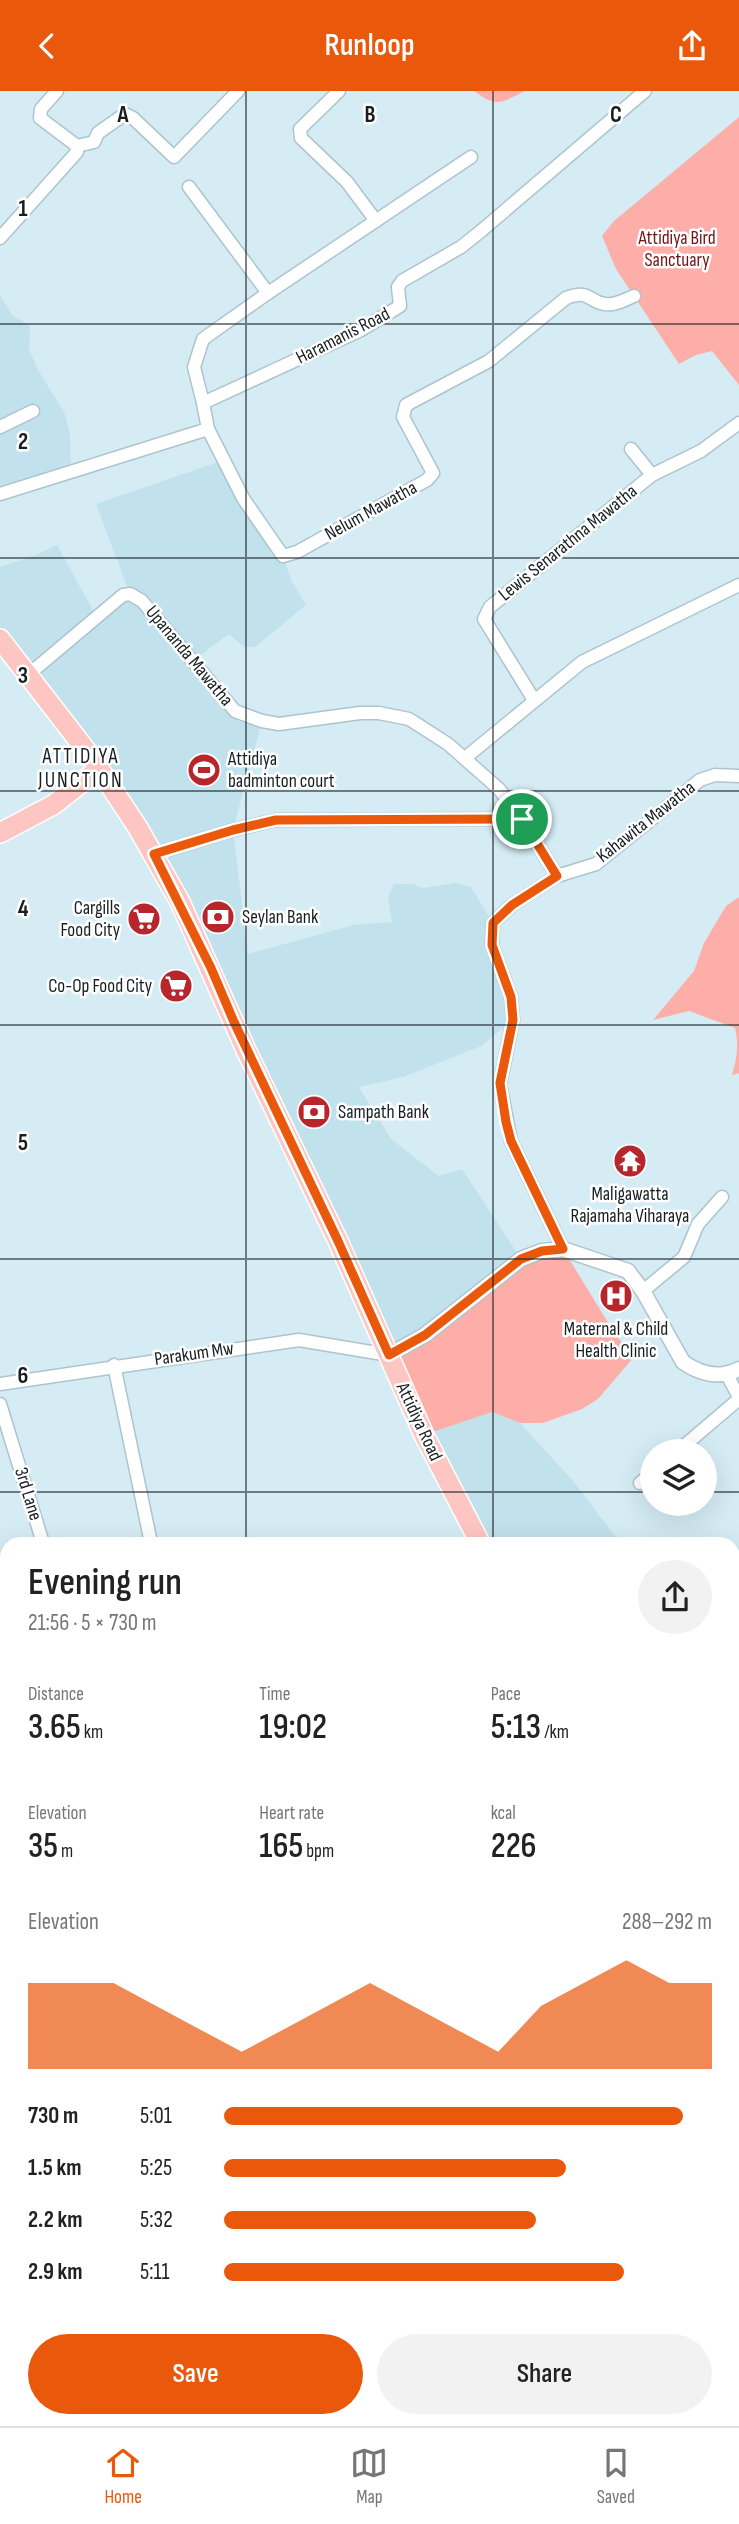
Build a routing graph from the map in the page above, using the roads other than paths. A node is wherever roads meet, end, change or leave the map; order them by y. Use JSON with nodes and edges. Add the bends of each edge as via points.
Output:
{"nodes":[{"id":1,"x":57,"y":91,"type":"edge"},
{"id":2,"x":238,"y":91,"type":"edge"},
{"id":3,"x":339,"y":91,"type":"edge"},
{"id":4,"x":645,"y":91,"type":"edge"},
{"id":5,"x":77,"y":146,"type":"junction"},
{"id":6,"x":471,"y":157,"type":"dead end"},
{"id":7,"x":188,"y":187,"type":"dead end"},
{"id":8,"x":376,"y":221,"type":"junction"},
{"id":9,"x":0,"y":238,"type":"edge"},
{"id":10,"x":268,"y":293,"type":"junction"},
{"id":11,"x":634,"y":296,"type":"dead end"},
{"id":12,"x":203,"y":403,"type":"junction"},
{"id":13,"x":33,"y":411,"type":"dead end"},
{"id":14,"x":739,"y":423,"type":"edge"},
{"id":15,"x":0,"y":427,"type":"edge"},
{"id":16,"x":208,"y":429,"type":"junction"},
{"id":17,"x":631,"y":449,"type":"dead end"},
{"id":18,"x":652,"y":475,"type":"junction"},
{"id":19,"x":0,"y":494,"type":"edge"},
{"id":20,"x":739,"y":585,"type":"edge"},
{"id":21,"x":0,"y":639,"type":"edge"},
{"id":22,"x":28,"y":675,"type":"junction"},
{"id":23,"x":534,"y":700,"type":"junction"},
{"id":24,"x":465,"y":758,"type":"junction"},
{"id":25,"x":99,"y":769,"type":"junction"},
{"id":26,"x":739,"y":776,"type":"edge"},
{"id":27,"x":522,"y":819,"type":"junction"},
{"id":28,"x":0,"y":833,"type":"edge"},
{"id":29,"x":154,"y":854,"type":"junction"},
{"id":30,"x":557,"y":876,"type":"junction"},
{"id":31,"x":722,"y":1197,"type":"dead end"},
{"id":32,"x":563,"y":1249,"type":"junction"},
{"id":33,"x":642,"y":1291,"type":"junction"},
{"id":34,"x":389,"y":1355,"type":"junction"},
{"id":35,"x":114,"y":1365,"type":"junction"},
{"id":36,"x":733,"y":1372,"type":"edge"},
{"id":37,"x":0,"y":1384,"type":"edge"},
{"id":38,"x":739,"y":1398,"type":"edge"},
{"id":39,"x":0,"y":1404,"type":"edge"},
{"id":40,"x":692,"y":1439,"type":"edge"},
{"id":41,"x":41,"y":1537,"type":"edge"},
{"id":42,"x":150,"y":1537,"type":"edge"},
{"id":43,"x":477,"y":1537,"type":"edge"}],
"edges":[{"from":1,"to":5,"type":"street","via":[[41,109],[40,118]]},
{"from":2,"to":5,"type":"street","via":[[174,157],[125,114],[98,133],[94,142]]},
{"from":3,"to":8,"type":"street","via":[[300,129],[300,138],[347,182]]},
{"from":4,"to":12,"type":"street","name":"Haramanis Road","via":[[461,247],[402,281],[398,287],[400,306],[386,316]]},
{"from":5,"to":9,"type":"street"},
{"from":6,"to":8,"type":"street"},
{"from":7,"to":10,"type":"street"},
{"from":8,"to":10,"type":"street"},
{"from":10,"to":12,"type":"street","via":[[203,339],[194,367]]},
{"from":11,"to":16,"type":"street","name":"Nelum Mawatha","via":[[605,304],[578,293],[566,297],[489,361],[407,405],[402,417],[433,473],[297,552],[283,556],[243,498]]},
{"from":12,"to":16,"type":"street"},
{"from":13,"to":15,"type":"street"},
{"from":14,"to":18,"type":"street","name":"Lewis Senarathna Mawatha","via":[[701,451]]},
{"from":16,"to":19,"type":"street"},
{"from":17,"to":18,"type":"street"},
{"from":18,"to":23,"type":"street","name":"Lewis Senarathna Mawatha","via":[[490,607],[484,619]]},
{"from":20,"to":23,"type":"street","via":[[582,662]]},
{"from":21,"to":22,"type":"main road","name":"Attidiya Road"},
{"from":22,"to":24,"type":"street","name":"Upananda Mawatha","via":[[131,594],[142,601],[234,711],[279,724],[360,713],[399,717]]},
{"from":22,"to":25,"type":"main road","name":"Attidiya Road"},
{"from":23,"to":24,"type":"street"},
{"from":24,"to":27,"type":"street","name":"Upananda Mawatha","via":[[499,789]]},
{"from":25,"to":28,"type":"main road","via":[[53,806]]},
{"from":25,"to":29,"type":"main road","name":"Attidiya Road"},
{"from":26,"to":30,"type":"street","name":"Kahawita Mawatha","via":[[700,780],[596,864]]},
{"from":27,"to":29,"type":"street","via":[[276,820]]},
{"from":27,"to":30,"type":"street","name":"Upananda Mawatha"},
{"from":29,"to":34,"type":"main road","name":"Attidiya Road"},
{"from":30,"to":32,"type":"street","name":"Kahawita Mawatha","via":[[493,923],[492,945],[511,997],[513,1020],[500,1083],[506,1122]]},
{"from":31,"to":33,"type":"street","via":[[698,1224],[684,1257]]},
{"from":32,"to":33,"type":"street","via":[[628,1271]]},
{"from":32,"to":34,"type":"street","via":[[521,1259],[425,1335]]},
{"from":33,"to":36,"type":"street","via":[[683,1362],[694,1369]]},
{"from":34,"to":35,"type":"street","name":"Parakum Mw","via":[[299,1340]]},
{"from":34,"to":43,"type":"main road","name":"Attidiya Road"},
{"from":35,"to":37,"type":"street","name":"Parakum Mw"},
{"from":35,"to":42,"type":"street"},
{"from":36,"to":38,"type":"street"},
{"from":38,"to":40,"type":"street"},
{"from":39,"to":41,"type":"street","name":"3rd Lane"}]}
